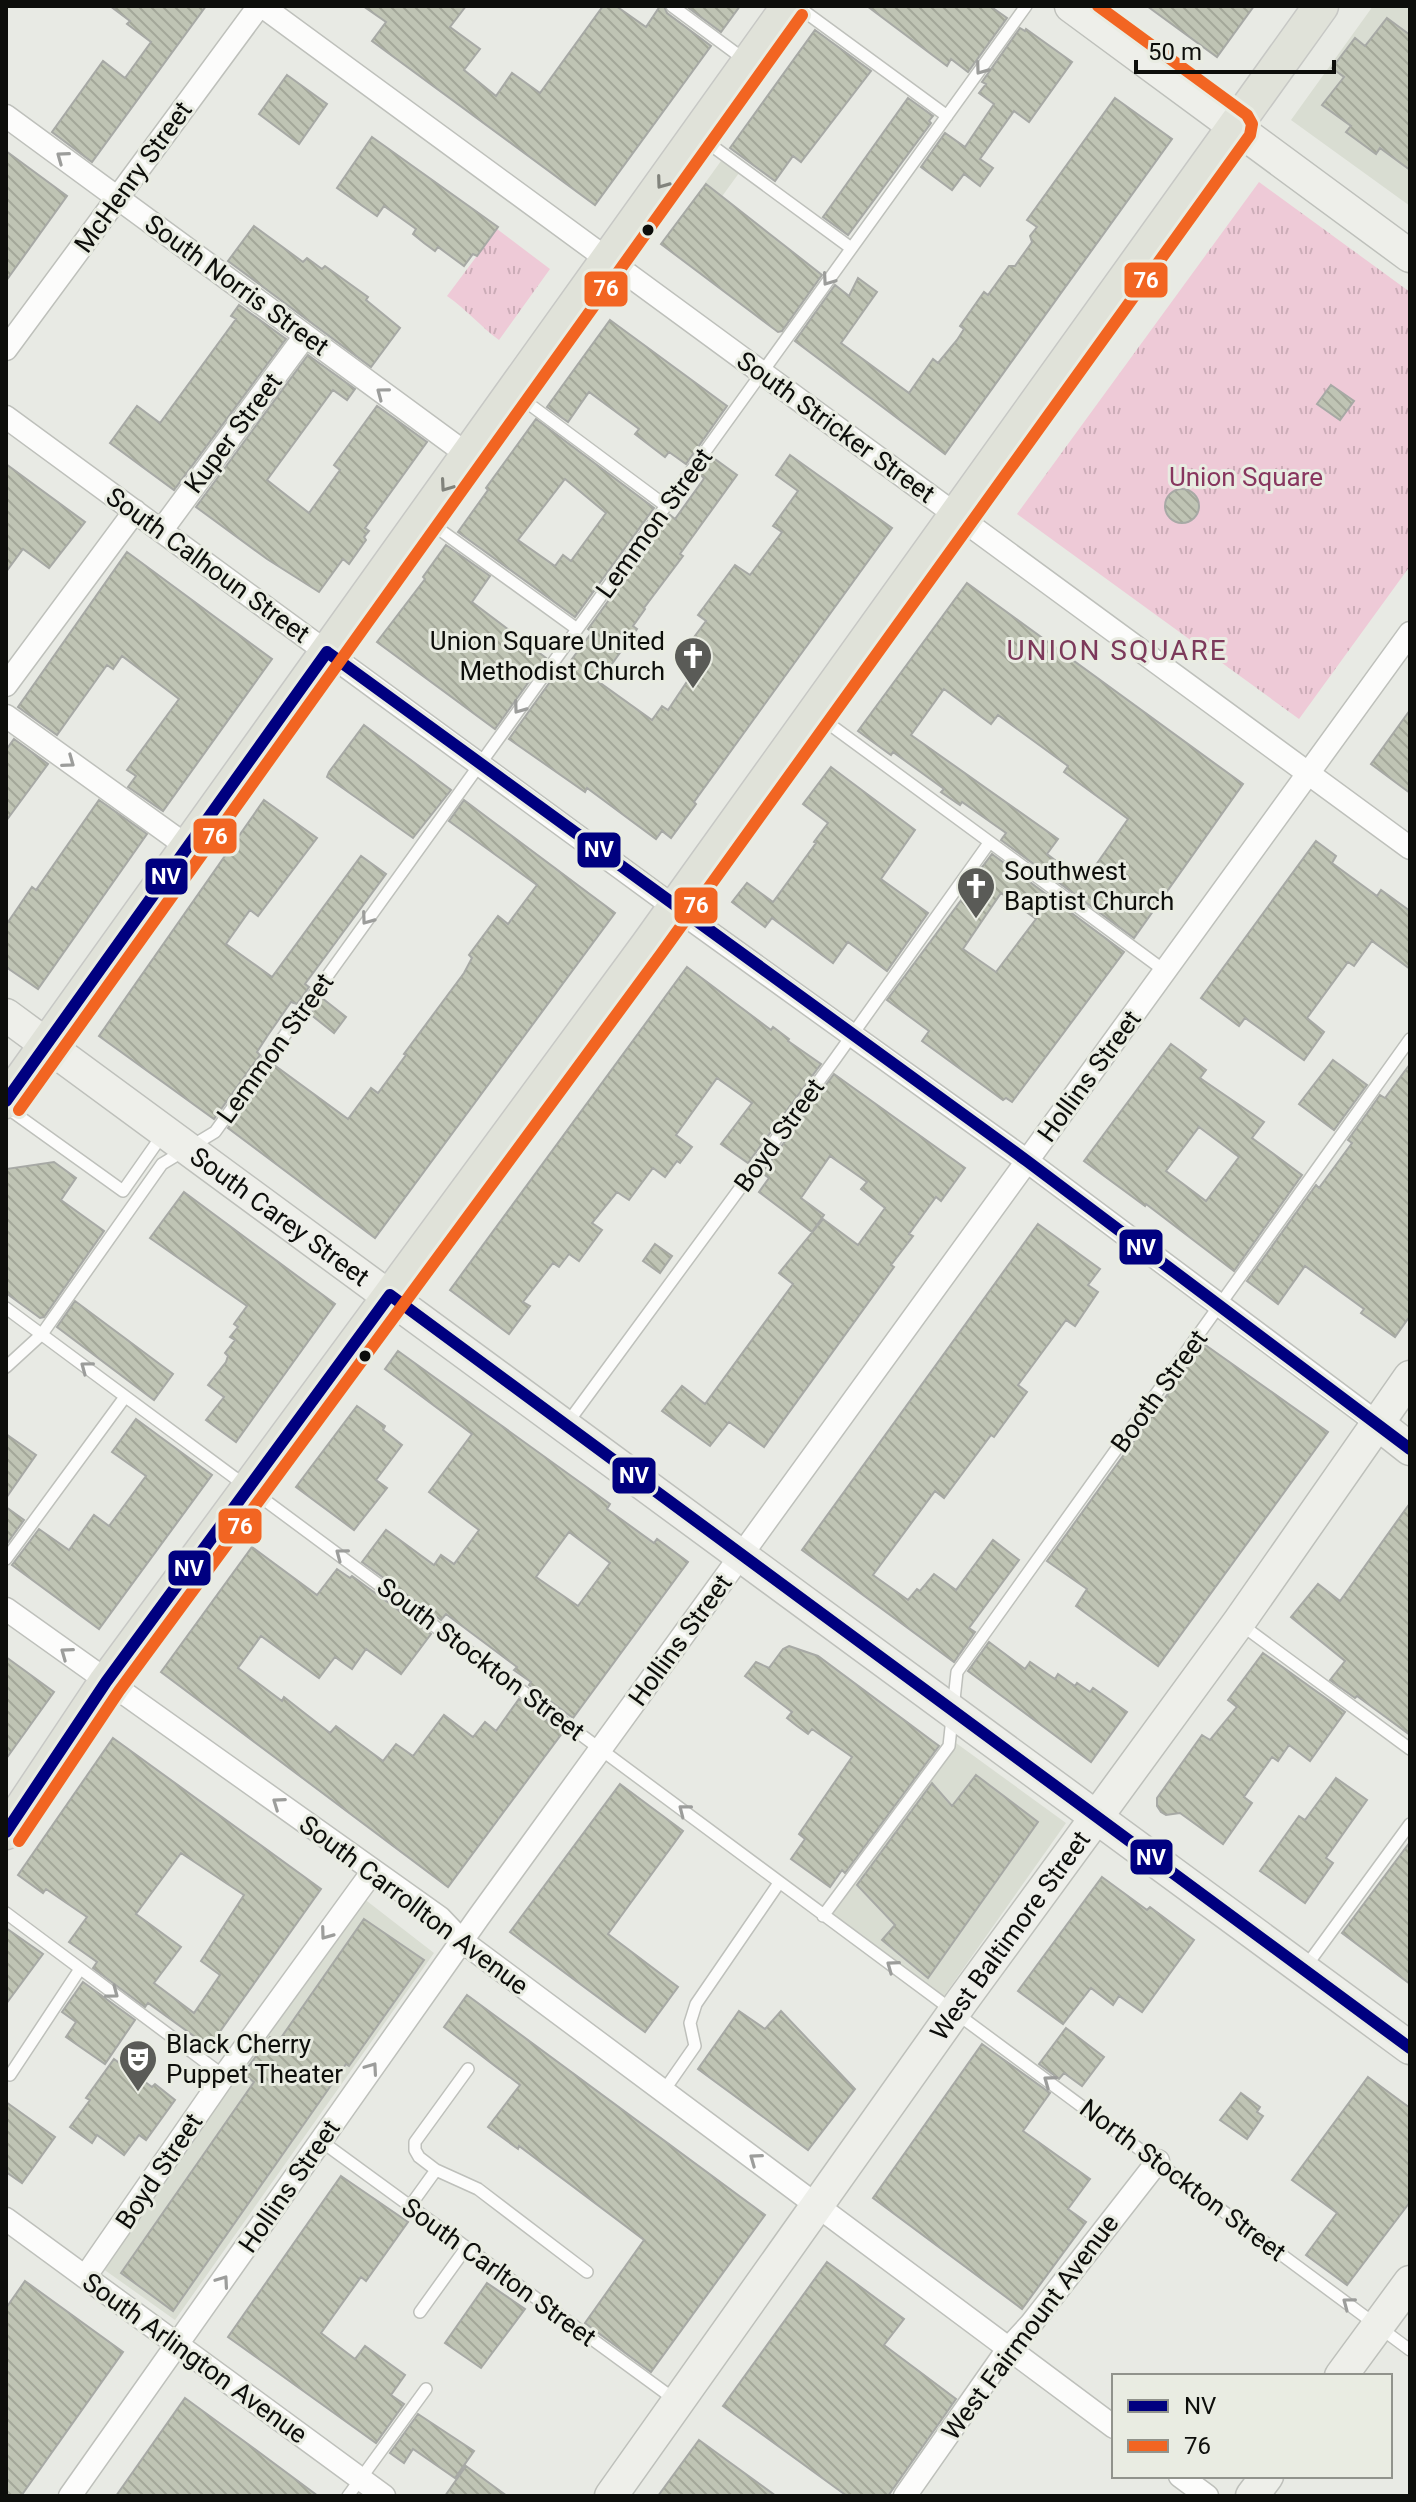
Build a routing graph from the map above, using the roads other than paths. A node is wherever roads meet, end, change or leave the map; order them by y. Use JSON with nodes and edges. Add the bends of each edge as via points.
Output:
{"nodes":[{"id":1,"x":261,"y":6,"type":"edge"},
{"id":2,"x":672,"y":6,"type":"edge"},
{"id":3,"x":789,"y":6,"type":"edge"},
{"id":4,"x":797,"y":6,"type":"edge"},
{"id":5,"x":1026,"y":6,"type":"edge"},
{"id":6,"x":1071,"y":6,"type":"edge"},
{"id":7,"x":1321,"y":6,"type":"edge"},
{"id":8,"x":749,"y":62,"type":"junction"},
{"id":9,"x":6,"y":116,"type":"edge"},
{"id":10,"x":947,"y":116,"type":"junction"},
{"id":11,"x":1236,"y":127,"type":"junction"},
{"id":12,"x":697,"y":135,"type":"junction"},
{"id":13,"x":117,"y":198,"type":"junction"},
{"id":14,"x":851,"y":248,"type":"junction"},
{"id":15,"x":1410,"y":256,"type":"edge"},
{"id":16,"x":608,"y":260,"type":"junction"},
{"id":17,"x":305,"y":336,"type":"junction"},
{"id":18,"x":6,"y":349,"type":"edge"},
{"id":19,"x":761,"y":372,"type":"junction"},
{"id":20,"x":513,"y":392,"type":"junction"},
{"id":21,"x":6,"y":417,"type":"edge"},
{"id":22,"x":468,"y":455,"type":"junction"},
{"id":23,"x":666,"y":506,"type":"junction"},
{"id":24,"x":135,"y":511,"type":"junction"},
{"id":25,"x":957,"y":515,"type":"junction"},
{"id":26,"x":423,"y":517,"type":"junction"},
{"id":27,"x":161,"y":531,"type":"junction"},
{"id":28,"x":577,"y":629,"type":"junction"},
{"id":29,"x":1410,"y":633,"type":"edge"},
{"id":30,"x":327,"y":652,"type":"junction"},
{"id":31,"x":6,"y":685,"type":"edge"},
{"id":32,"x":814,"y":713,"type":"junction"},
{"id":33,"x":6,"y":716,"type":"edge"},
{"id":34,"x":479,"y":764,"type":"junction"},
{"id":35,"x":1308,"y":773,"type":"junction"},
{"id":36,"x":989,"y":843,"type":"junction"},
{"id":37,"x":188,"y":847,"type":"junction"},
{"id":38,"x":1410,"y":848,"type":"edge"},
{"id":39,"x":674,"y":907,"type":"junction"},
{"id":40,"x":1165,"y":971,"type":"junction"},
{"id":41,"x":6,"y":1015,"type":"edge"},
{"id":42,"x":851,"y":1036,"type":"junction"},
{"id":43,"x":1410,"y":1039,"type":"edge"},
{"id":44,"x":47,"y":1044,"type":"junction"},
{"id":45,"x":6,"y":1104,"type":"edge"},
{"id":46,"x":177,"y":1139,"type":"junction"},
{"id":47,"x":1027,"y":1161,"type":"junction"},
{"id":48,"x":390,"y":1295,"type":"junction"},
{"id":49,"x":1221,"y":1305,"type":"junction"},
{"id":50,"x":6,"y":1308,"type":"edge"},
{"id":51,"x":42,"y":1334,"type":"junction"},
{"id":52,"x":6,"y":1367,"type":"edge"},
{"id":53,"x":1410,"y":1377,"type":"edge"},
{"id":54,"x":125,"y":1397,"type":"junction"},
{"id":55,"x":1377,"y":1423,"type":"junction"},
{"id":56,"x":566,"y":1425,"type":"junction"},
{"id":57,"x":1410,"y":1449,"type":"edge"},
{"id":58,"x":249,"y":1487,"type":"junction"},
{"id":59,"x":741,"y":1555,"type":"junction"},
{"id":60,"x":6,"y":1559,"type":"edge"},
{"id":61,"x":6,"y":1609,"type":"edge"},
{"id":62,"x":1239,"y":1622,"type":"junction"},
{"id":63,"x":106,"y":1682,"type":"junction"},
{"id":64,"x":952,"y":1711,"type":"junction"},
{"id":65,"x":602,"y":1748,"type":"junction"},
{"id":66,"x":1410,"y":1749,"type":"edge"},
{"id":67,"x":1096,"y":1816,"type":"junction"},
{"id":68,"x":1410,"y":1824,"type":"edge"},
{"id":69,"x":6,"y":1832,"type":"edge"},
{"id":70,"x":373,"y":1871,"type":"junction"},
{"id":71,"x":779,"y":1883,"type":"junction"},
{"id":72,"x":6,"y":1913,"type":"edge"},
{"id":73,"x":823,"y":1916,"type":"junction"},
{"id":74,"x":462,"y":1941,"type":"junction"},
{"id":75,"x":80,"y":1969,"type":"junction"},
{"id":76,"x":1304,"y":1969,"type":"junction"},
{"id":77,"x":955,"y":2012,"type":"junction"},
{"id":78,"x":1410,"y":2048,"type":"edge"},
{"id":79,"x":468,"y":2069,"type":"dead end"},
{"id":80,"x":10,"y":2075,"type":"dead end"},
{"id":81,"x":224,"y":2076,"type":"junction"},
{"id":82,"x":663,"y":2092,"type":"junction"},
{"id":83,"x":321,"y":2141,"type":"junction"},
{"id":84,"x":1158,"y":2161,"type":"junction"},
{"id":85,"x":436,"y":2170,"type":"junction"},
{"id":86,"x":818,"y":2205,"type":"junction"},
{"id":87,"x":410,"y":2206,"type":"junction"},
{"id":88,"x":6,"y":2220,"type":"edge"},
{"id":89,"x":466,"y":2248,"type":"junction"},
{"id":90,"x":587,"y":2272,"type":"dead end"},
{"id":91,"x":85,"y":2277,"type":"junction"},
{"id":92,"x":1410,"y":2282,"type":"edge"},
{"id":93,"x":420,"y":2312,"type":"dead end"},
{"id":94,"x":1378,"y":2325,"type":"junction"},
{"id":95,"x":178,"y":2345,"type":"junction"},
{"id":96,"x":1008,"y":2349,"type":"junction"},
{"id":97,"x":1410,"y":2350,"type":"edge"},
{"id":98,"x":1342,"y":2374,"type":"edge"},
{"id":99,"x":426,"y":2389,"type":"dead end"},
{"id":100,"x":678,"y":2402,"type":"junction"},
{"id":101,"x":1112,"y":2426,"type":"edge"},
{"id":102,"x":1183,"y":2478,"type":"edge"},
{"id":103,"x":1266,"y":2478,"type":"edge"},
{"id":104,"x":354,"y":2488,"type":"edge"},
{"id":105,"x":618,"y":2494,"type":"edge"},
{"id":106,"x":70,"y":2496,"type":"edge"},
{"id":107,"x":384,"y":2496,"type":"edge"},
{"id":108,"x":905,"y":2496,"type":"edge"},
{"id":109,"x":1207,"y":2496,"type":"edge"},
{"id":110,"x":1252,"y":2496,"type":"edge"}],
"edges":[{"from":1,"to":13,"type":"street","name":"McHenry Street"},
{"from":1,"to":16,"type":"street","name":"South Stricker Street"},
{"from":2,"to":8,"type":"lane"},
{"from":3,"to":8,"type":"main road"},
{"from":4,"to":10,"type":"lane"},
{"from":5,"to":10,"type":"lane","name":"Lemmon Street","one_way":true},
{"from":6,"to":11,"type":"main road"},
{"from":7,"to":11,"type":"main road"},
{"from":8,"to":12,"type":"main road"},
{"from":13,"to":9,"type":"street","name":"South Norris Street","one_way":true},
{"from":10,"to":14,"type":"lane","name":"Lemmon Street"},
{"from":11,"to":15,"type":"main road"},
{"from":11,"to":25,"type":"main road"},
{"from":12,"to":14,"type":"lane"},
{"from":12,"to":16,"type":"main road","one_way":true},
{"from":13,"to":17,"type":"street","name":"South Norris Street"},
{"from":13,"to":18,"type":"street","name":"McHenry Street"},
{"from":14,"to":19,"type":"lane","name":"Lemmon Street","one_way":true},
{"from":16,"to":19,"type":"street","name":"South Stricker Street"},
{"from":16,"to":20,"type":"main road"},
{"from":22,"to":17,"type":"street","name":"South Norris Street","one_way":true},
{"from":17,"to":27,"type":"street","name":"Kuper Street"},
{"from":19,"to":23,"type":"lane","name":"Lemmon Street"},
{"from":19,"to":25,"type":"street","name":"South Stricker Street"},
{"from":20,"to":22,"type":"main road"},
{"from":20,"to":23,"type":"lane"},
{"from":21,"to":24,"type":"street","name":"South Calhoun Street"},
{"from":22,"to":26,"type":"main road","one_way":true},
{"from":23,"to":28,"type":"lane","name":"Lemmon Street"},
{"from":24,"to":27,"type":"street","name":"South Calhoun Street"},
{"from":24,"to":31,"type":"street"},
{"from":25,"to":32,"type":"main road"},
{"from":25,"to":35,"type":"street","name":"South Stricker Street"},
{"from":26,"to":28,"type":"lane"},
{"from":26,"to":30,"type":"main road"},
{"from":27,"to":30,"type":"street","name":"South Calhoun Street"},
{"from":28,"to":34,"type":"lane","name":"Lemmon Street","one_way":true},
{"from":29,"to":35,"type":"street","name":"Hollins Street"},
{"from":30,"to":34,"type":"street","name":"South Calhoun Street"},
{"from":30,"to":37,"type":"main road"},
{"from":32,"to":36,"type":"lane"},
{"from":32,"to":39,"type":"main road"},
{"from":33,"to":37,"type":"street","one_way":true},
{"from":34,"to":39,"type":"street","name":"South Calhoun Street"},
{"from":34,"to":46,"type":"lane","name":"Lemmon Street","one_way":true,"via":[[215,1132]]},
{"from":35,"to":38,"type":"street","name":"South Stricker Street"},
{"from":35,"to":40,"type":"street","name":"Hollins Street"},
{"from":36,"to":40,"type":"lane"},
{"from":36,"to":42,"type":"lane","name":"Boyd Street"},
{"from":37,"to":44,"type":"main road"},
{"from":39,"to":42,"type":"street","name":"South Calhoun Street"},
{"from":39,"to":48,"type":"main road"},
{"from":40,"to":47,"type":"street","name":"Hollins Street"},
{"from":41,"to":44,"type":"main road","name":"South Carey Street"},
{"from":42,"to":47,"type":"street","name":"South Calhoun Street"},
{"from":42,"to":56,"type":"lane","name":"Boyd Street"},
{"from":43,"to":49,"type":"lane","name":"Booth Street"},
{"from":44,"to":45,"type":"main road"},
{"from":44,"to":46,"type":"main road","name":"South Carey Street"},
{"from":45,"to":46,"type":"lane","via":[[123,1191]]},
{"from":46,"to":48,"type":"main road","name":"South Carey Street"},
{"from":46,"to":51,"type":"lane","name":"Lemmon Street"},
{"from":47,"to":49,"type":"street","name":"South Calhoun Street"},
{"from":47,"to":59,"type":"street","name":"Hollins Street"},
{"from":48,"to":56,"type":"main road","name":"South Carey Street"},
{"from":48,"to":58,"type":"main road"},
{"from":49,"to":55,"type":"street","name":"South Calhoun Street"},
{"from":49,"to":64,"type":"lane","name":"Booth Street","via":[[957,1672]]},
{"from":50,"to":51,"type":"lane","name":"South Stockton Street"},
{"from":51,"to":52,"type":"lane"},
{"from":54,"to":51,"type":"lane","name":"South Stockton Street","one_way":true},
{"from":53,"to":55,"type":"main road","name":"West Baltimore Street"},
{"from":54,"to":58,"type":"lane","name":"South Stockton Street"},
{"from":54,"to":60,"type":"lane"},
{"from":55,"to":57,"type":"main road"},
{"from":55,"to":62,"type":"main road","name":"West Baltimore Street"},
{"from":56,"to":59,"type":"main road","name":"South Carey Street"},
{"from":58,"to":63,"type":"main road"},
{"from":65,"to":58,"type":"lane","name":"South Stockton Street","one_way":true},
{"from":59,"to":64,"type":"main road","name":"South Carey Street"},
{"from":59,"to":65,"type":"street","name":"Hollins Street"},
{"from":63,"to":61,"type":"street","name":"South Carrollton Avenue","one_way":true},
{"from":62,"to":66,"type":"lane"},
{"from":62,"to":67,"type":"main road","name":"West Baltimore Street"},
{"from":63,"to":69,"type":"main road"},
{"from":70,"to":63,"type":"street","name":"South Carrollton Avenue","one_way":true},
{"from":64,"to":67,"type":"main road","name":"South Carey Street"},
{"from":64,"to":73,"type":"lane","name":"Booth Street","via":[[949,1746]]},
{"from":71,"to":65,"type":"lane","name":"South Stockton Street","one_way":true},
{"from":65,"to":74,"type":"street","name":"Hollins Street"},
{"from":67,"to":76,"type":"main road","name":"South Carey Street"},
{"from":67,"to":77,"type":"main road","name":"West Baltimore Street"},
{"from":68,"to":76,"type":"lane"},
{"from":70,"to":74,"type":"street","name":"South Carrollton Avenue","via":[[440,1918]]},
{"from":70,"to":81,"type":"street","name":"Boyd Street","one_way":true},
{"from":71,"to":73,"type":"lane","name":"South Stockton Street"},
{"from":71,"to":82,"type":"lane","via":[[696,2004],[690,2023],[695,2046]]},
{"from":72,"to":75,"type":"lane"},
{"from":77,"to":73,"type":"lane","name":"South Stockton Street","one_way":true},
{"from":74,"to":82,"type":"street","name":"South Carrollton Avenue"},
{"from":83,"to":74,"type":"street","name":"Hollins Street","one_way":true},
{"from":75,"to":80,"type":"lane"},
{"from":75,"to":81,"type":"lane","one_way":true},
{"from":76,"to":78,"type":"main road","name":"South Carey Street"},
{"from":84,"to":77,"type":"lane","name":"North Stockton Street","one_way":true},
{"from":77,"to":86,"type":"main road","name":"West Baltimore Street"},
{"from":79,"to":85,"type":"lane","via":[[415,2142],[419,2157]]},
{"from":81,"to":91,"type":"street","name":"Boyd Street"},
{"from":86,"to":82,"type":"street","name":"South Carrollton Avenue","one_way":true},
{"from":83,"to":87,"type":"lane","name":"South Carlton Street"},
{"from":95,"to":83,"type":"street","name":"Hollins Street","one_way":true},
{"from":94,"to":84,"type":"lane","name":"North Stockton Street","one_way":true},
{"from":84,"to":96,"type":"street","name":"West Fairmount Avenue"},
{"from":85,"to":87,"type":"lane"},
{"from":85,"to":90,"type":"lane","via":[[478,2189]]},
{"from":86,"to":96,"type":"street","name":"South Carrollton Avenue"},
{"from":86,"to":100,"type":"main road","name":"West Baltimore Street"},
{"from":87,"to":89,"type":"lane","name":"South Carlton Street"},
{"from":88,"to":91,"type":"street","name":"South Arlington Avenue"},
{"from":89,"to":93,"type":"lane"},
{"from":89,"to":100,"type":"lane","name":"South Carlton Street"},
{"from":91,"to":95,"type":"street","name":"South Arlington Avenue"},
{"from":92,"to":94,"type":"main road"},
{"from":94,"to":97,"type":"lane","name":"North Stockton Street"},
{"from":94,"to":98,"type":"main road"},
{"from":95,"to":104,"type":"street","name":"South Arlington Avenue"},
{"from":95,"to":106,"type":"street","name":"Hollins Street"},
{"from":96,"to":101,"type":"street","name":"South Carrollton Avenue"},
{"from":96,"to":108,"type":"street","name":"West Fairmount Avenue"},
{"from":99,"to":104,"type":"lane"},
{"from":100,"to":105,"type":"main road","name":"West Baltimore Street"},
{"from":102,"to":109,"type":"street"},
{"from":103,"to":110,"type":"main road"},
{"from":104,"to":107,"type":"street","name":"South Arlington Avenue"}]}
